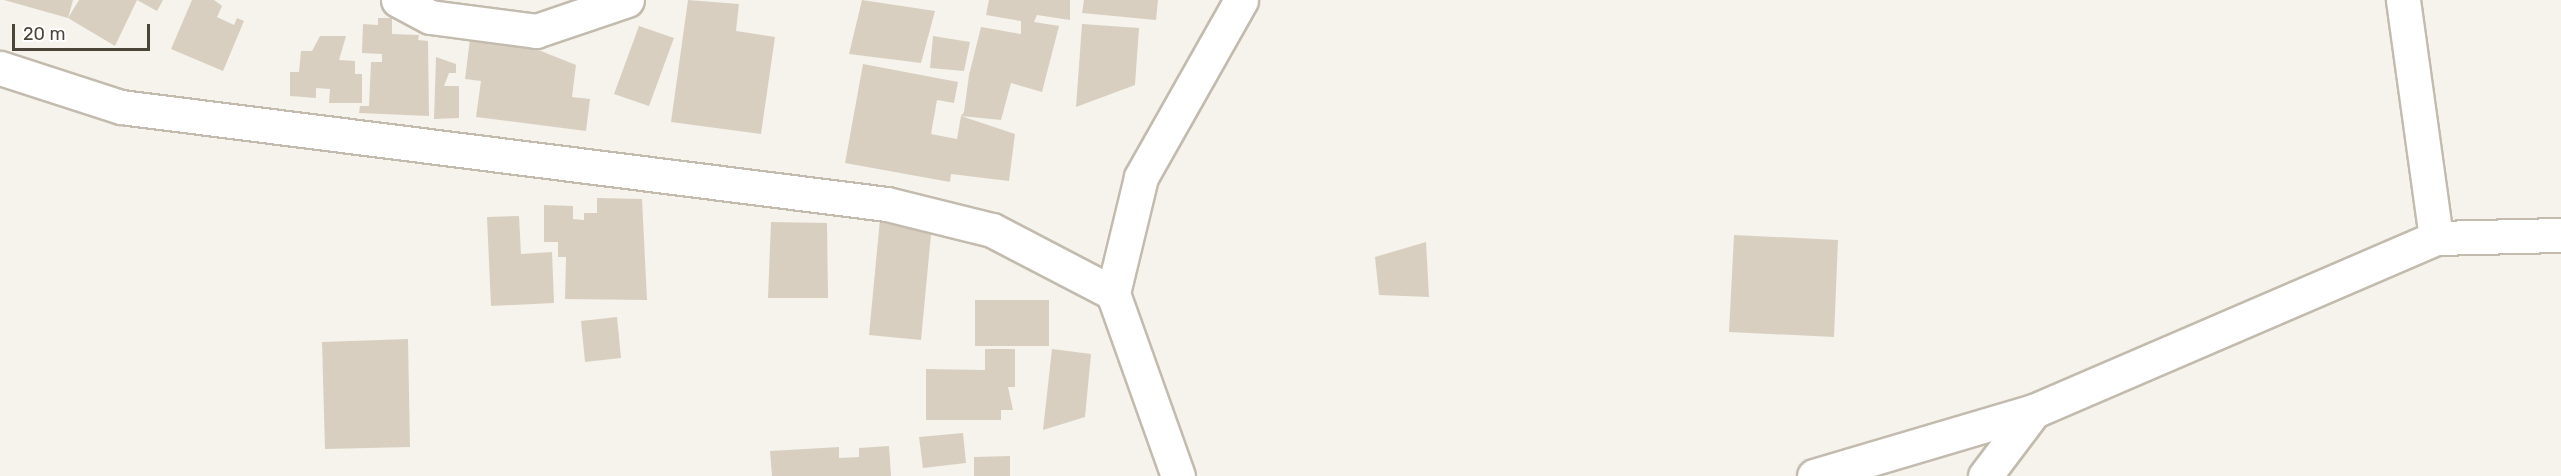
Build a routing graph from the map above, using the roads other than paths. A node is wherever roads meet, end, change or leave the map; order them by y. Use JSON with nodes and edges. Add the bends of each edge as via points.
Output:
{"nodes":[{"id":1,"x":398,"y":0,"type":"edge"},
{"id":2,"x":627,"y":0,"type":"edge"},
{"id":3,"x":1241,"y":0,"type":"edge"},
{"id":4,"x":2403,"y":0,"type":"edge"},
{"id":5,"x":0,"y":68,"type":"edge"},
{"id":6,"x":2561,"y":235,"type":"edge"},
{"id":7,"x":2436,"y":238,"type":"junction"},
{"id":8,"x":1113,"y":293,"type":"junction"},
{"id":9,"x":2034,"y":411,"type":"junction"},
{"id":10,"x":1159,"y":427,"type":"junction"},
{"id":11,"x":1168,"y":476,"type":"edge"},
{"id":12,"x":1178,"y":476,"type":"edge"},
{"id":13,"x":1814,"y":476,"type":"edge"},
{"id":14,"x":1985,"y":476,"type":"edge"}],
"edges":[{"from":1,"to":2,"type":"street","via":[[430,17],[536,31]]},
{"from":3,"to":8,"type":"street","via":[[1141,177]]},
{"from":4,"to":7,"type":"street"},
{"from":5,"to":8,"type":"street","via":[[121,107],[887,204],[992,230]]},
{"from":6,"to":7,"type":"street"},
{"from":7,"to":9,"type":"street"},
{"from":8,"to":10,"type":"street"},
{"from":9,"to":13,"type":"street"},
{"from":9,"to":14,"type":"street"},
{"from":10,"to":11,"type":"street"},
{"from":10,"to":12,"type":"street"}]}
